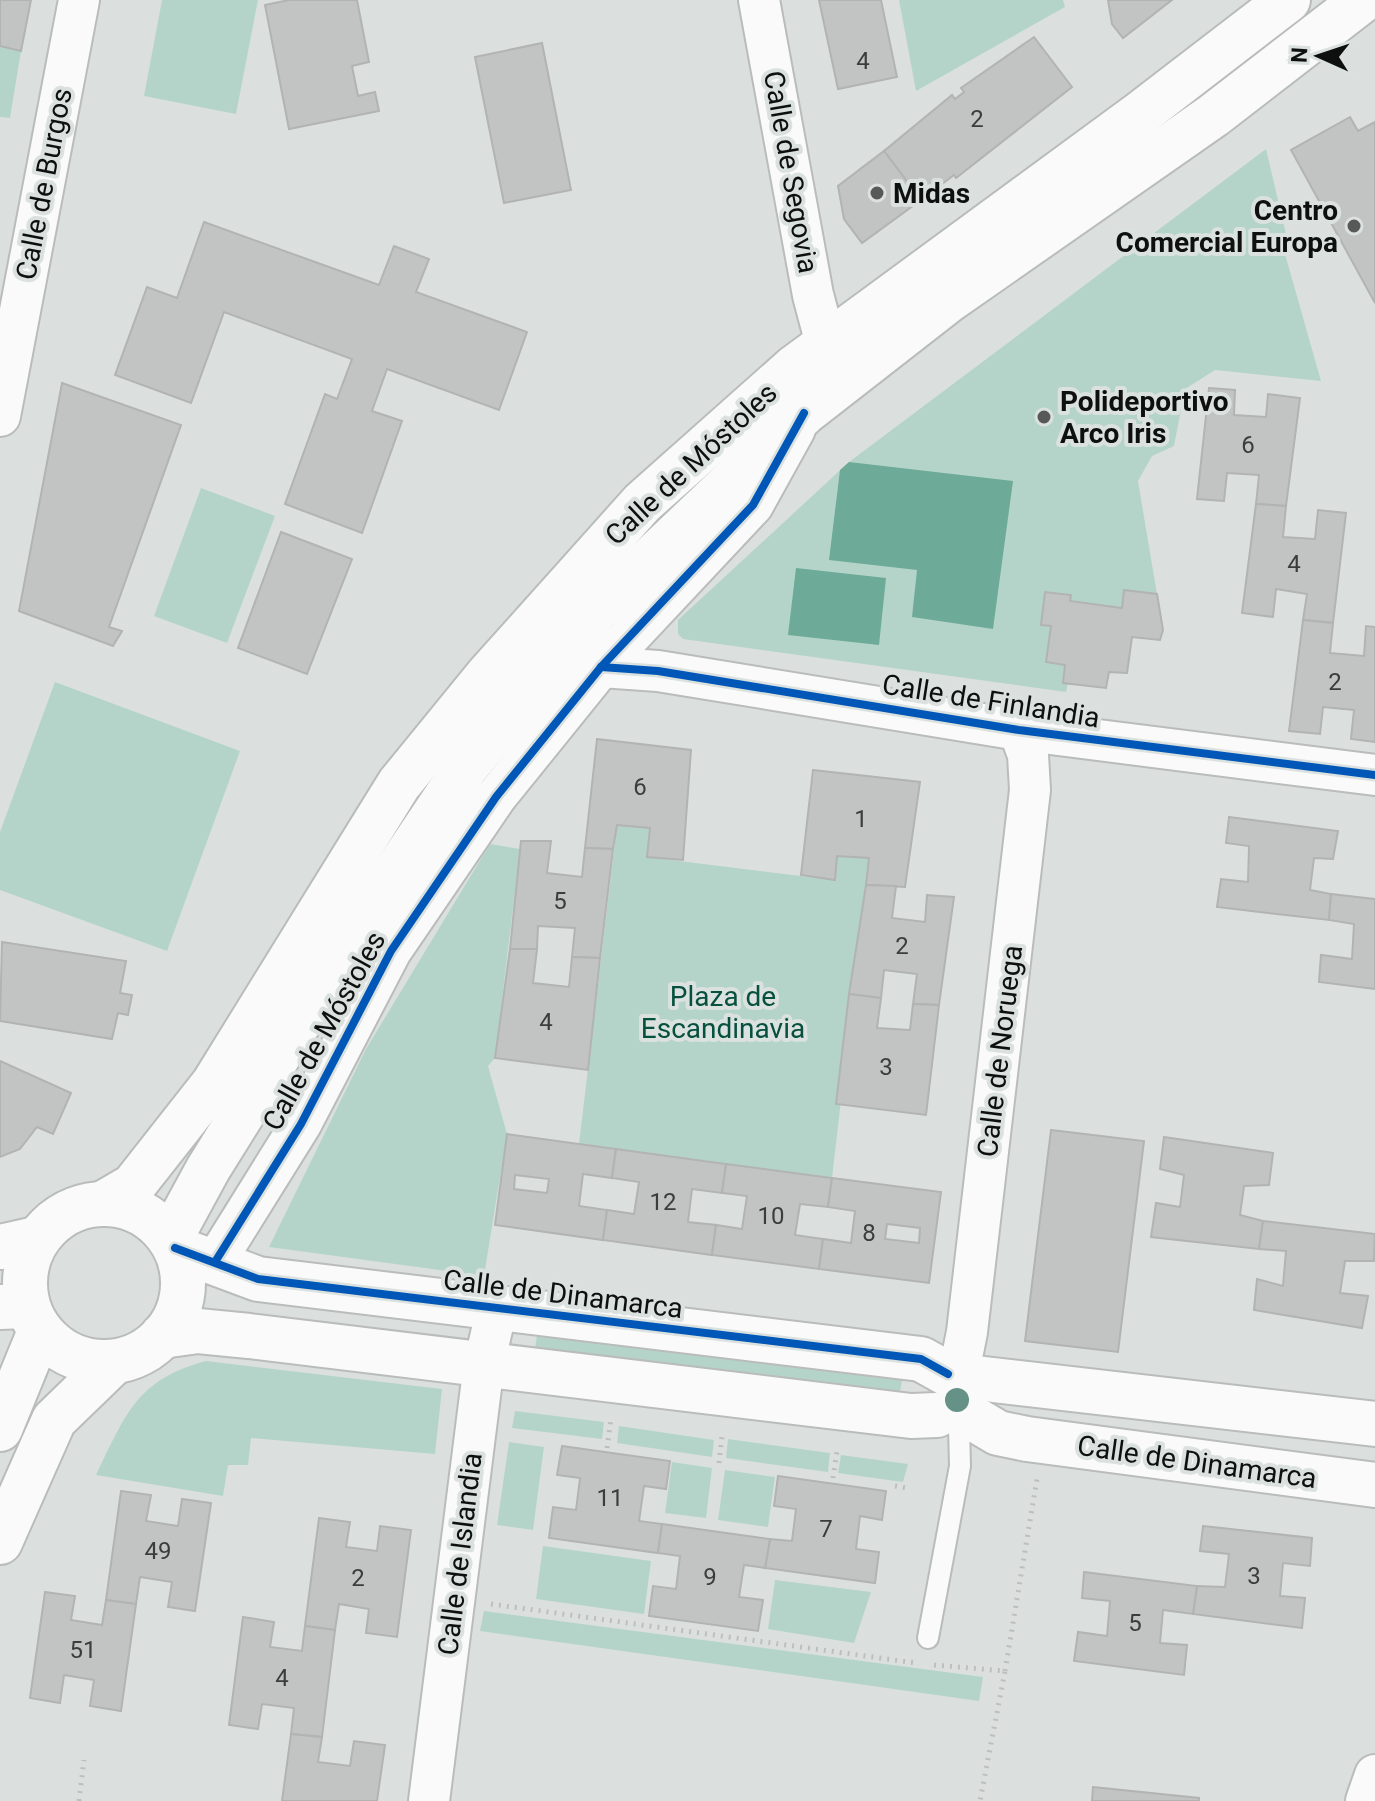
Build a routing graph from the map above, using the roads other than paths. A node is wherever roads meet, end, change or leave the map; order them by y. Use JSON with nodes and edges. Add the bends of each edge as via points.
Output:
{"nodes":[{"id":1,"x":79,"y":0,"type":"edge"},
{"id":2,"x":759,"y":0,"type":"edge"},
{"id":3,"x":1288,"y":0,"type":"edge"},
{"id":4,"x":1363,"y":0,"type":"edge"},
{"id":5,"x":826,"y":344,"type":"junction"},
{"id":6,"x":804,"y":413,"type":"junction"},
{"id":7,"x":0,"y":416,"type":"edge"},
{"id":8,"x":601,"y":667,"type":"junction"},
{"id":9,"x":1019,"y":730,"type":"junction"},
{"id":10,"x":1375,"y":775,"type":"edge"},
{"id":11,"x":104,"y":1203,"type":"junction"},
{"id":12,"x":18,"y":1243,"type":"edge"},
{"id":13,"x":187,"y":1250,"type":"junction"},
{"id":14,"x":497,"y":1308,"type":"junction"},
{"id":15,"x":22,"y":1315,"type":"edge"},
{"id":16,"x":162,"y":1336,"type":"junction"},
{"id":17,"x":114,"y":1362,"type":"junction"},
{"id":18,"x":484,"y":1364,"type":"junction"},
{"id":19,"x":959,"y":1397,"type":"junction"},
{"id":20,"x":1375,"y":1424,"type":"edge"},
{"id":21,"x":0,"y":1429,"type":"edge"},
{"id":22,"x":1375,"y":1485,"type":"edge"},
{"id":23,"x":0,"y":1542,"type":"edge"},
{"id":24,"x":928,"y":1638,"type":"dead end"},
{"id":25,"x":1375,"y":1775,"type":"edge"},
{"id":26,"x":429,"y":1801,"type":"edge"},
{"id":27,"x":1366,"y":1801,"type":"edge"}],
"edges":[{"from":1,"to":7,"type":"street","name":"Calle de Burgos"},
{"from":2,"to":5,"type":"street","name":"Calle de Segovia"},
{"from":3,"to":5,"type":"main road","name":"Calle de Móstoles"},
{"from":4,"to":6,"type":"main road","name":"Calle de Móstoles","via":[[1214,115],[949,300]]},
{"from":5,"to":11,"type":"main road","name":"Calle de Móstoles","via":[[642,503],[488,675],[399,784],[214,1083],[133,1186]]},
{"from":6,"to":8,"type":"street","name":"Calle de Móstoles","via":[[753,505]]},
{"from":6,"to":13,"type":"main road","name":"Calle de Móstoles","via":[[596,611],[466,767],[208,1169]]},
{"from":8,"to":9,"type":"street","name":"Calle de Finlandia","via":[[658,671]]},
{"from":8,"to":13,"type":"street","name":"Calle de Móstoles","via":[[496,797],[391,951],[301,1124]]},
{"from":9,"to":10,"type":"street","name":"Calle de Finlandia"},
{"from":9,"to":19,"type":"street","name":"Calle de Noruega","via":[[1028,755],[1030,790]]},
{"from":11,"to":12,"type":"main road","via":[[78,1207]]},
{"from":11,"to":13,"type":"main road","via":[[130,1207],[153,1220]]},
{"from":12,"to":15,"type":"main road","via":[[24,1272]]},
{"from":13,"to":14,"type":"main road","name":"Calle de Dinamarca","via":[[258,1279]]},
{"from":13,"to":16,"type":"main road","via":[[176,1317]]},
{"from":14,"to":18,"type":"street","name":"Calle de Islandia"},
{"from":14,"to":19,"type":"main road","name":"Calle de Dinamarca","via":[[921,1359]]},
{"from":15,"to":17,"type":"main road","via":[[61,1350],[86,1361]]},
{"from":15,"to":21,"type":"main road"},
{"from":16,"to":17,"type":"main road","via":[[147,1349]]},
{"from":16,"to":18,"type":"main road","name":"Calle de Dinamarca","via":[[198,1331]]},
{"from":17,"to":23,"type":"main road","via":[[54,1420]]},
{"from":18,"to":19,"type":"main road","name":"Calle de Dinamarca","via":[[911,1416]]},
{"from":18,"to":26,"type":"street","name":"Calle de Islandia"},
{"from":19,"to":20,"type":"main road","name":"Calle de Dinamarca"},
{"from":19,"to":22,"type":"main road","name":"Calle de Dinamarca","via":[[998,1433]]},
{"from":19,"to":24,"type":"lane","via":[[960,1466]]},
{"from":25,"to":27,"type":"street"}]}
